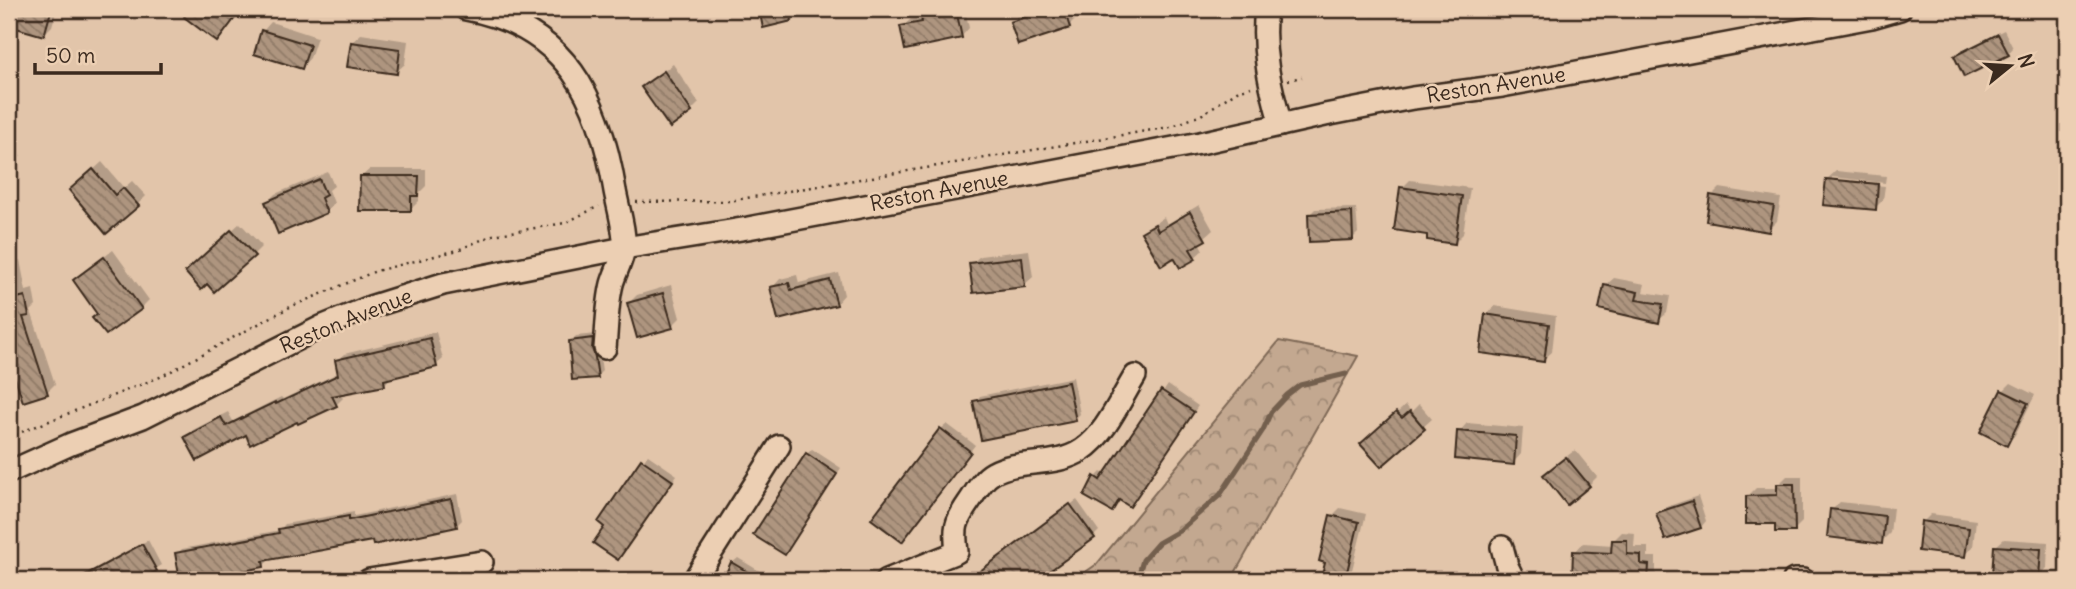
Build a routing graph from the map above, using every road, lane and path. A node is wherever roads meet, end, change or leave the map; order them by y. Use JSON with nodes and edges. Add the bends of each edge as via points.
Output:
{"nodes":[{"id":1,"x":466,"y":9,"type":"edge"},
{"id":2,"x":1266,"y":9,"type":"edge"},
{"id":3,"x":1900,"y":9,"type":"edge"},
{"id":4,"x":1303,"y":77,"type":"dead end"},
{"id":5,"x":1269,"y":83,"type":"junction"},
{"id":6,"x":1281,"y":125,"type":"junction"},
{"id":7,"x":617,"y":203,"type":"junction"},
{"id":8,"x":624,"y":248,"type":"junction"},
{"id":9,"x":605,"y":348,"type":"dead end"},
{"id":10,"x":1135,"y":376,"type":"dead end"},
{"id":11,"x":779,"y":446,"type":"dead end"},
{"id":12,"x":9,"y":472,"type":"edge"},
{"id":13,"x":1502,"y":547,"type":"dead end"},
{"id":14,"x":9,"y":554,"type":"edge"},
{"id":15,"x":482,"y":562,"type":"dead end"},
{"id":16,"x":19,"y":580,"type":"edge"},
{"id":17,"x":369,"y":580,"type":"edge"},
{"id":18,"x":694,"y":580,"type":"edge"},
{"id":19,"x":887,"y":580,"type":"edge"},
{"id":20,"x":1514,"y":580,"type":"edge"},
{"id":21,"x":1794,"y":580,"type":"edge"},
{"id":22,"x":1803,"y":580,"type":"edge"}],
"edges":[{"from":1,"to":7,"type":"street","via":[[528,29],[563,59],[601,127]]},
{"from":2,"to":5,"type":"street","via":[[1264,55]]},
{"from":3,"to":6,"type":"street","name":"Reston Avenue"},
{"from":4,"to":5,"type":"path"},
{"from":5,"to":6,"type":"street"},
{"from":5,"to":7,"type":"path","via":[[1237,91],[1200,115],[1157,129],[729,201]]},
{"from":6,"to":8,"type":"street","name":"Reston Avenue"},
{"from":7,"to":8,"type":"street"},
{"from":8,"to":9,"type":"street","via":[[612,286]]},
{"from":8,"to":12,"type":"street","name":"Reston Avenue","via":[[443,285],[370,307],[143,417]]},
{"from":10,"to":19,"type":"street","via":[[1095,440],[1065,458],[993,473],[958,518],[954,532],[957,552]]},
{"from":11,"to":18,"type":"street"},
{"from":13,"to":20,"type":"street"},
{"from":14,"to":16,"type":"path"},
{"from":15,"to":17,"type":"street"},
{"from":21,"to":22,"type":"street"}]}
